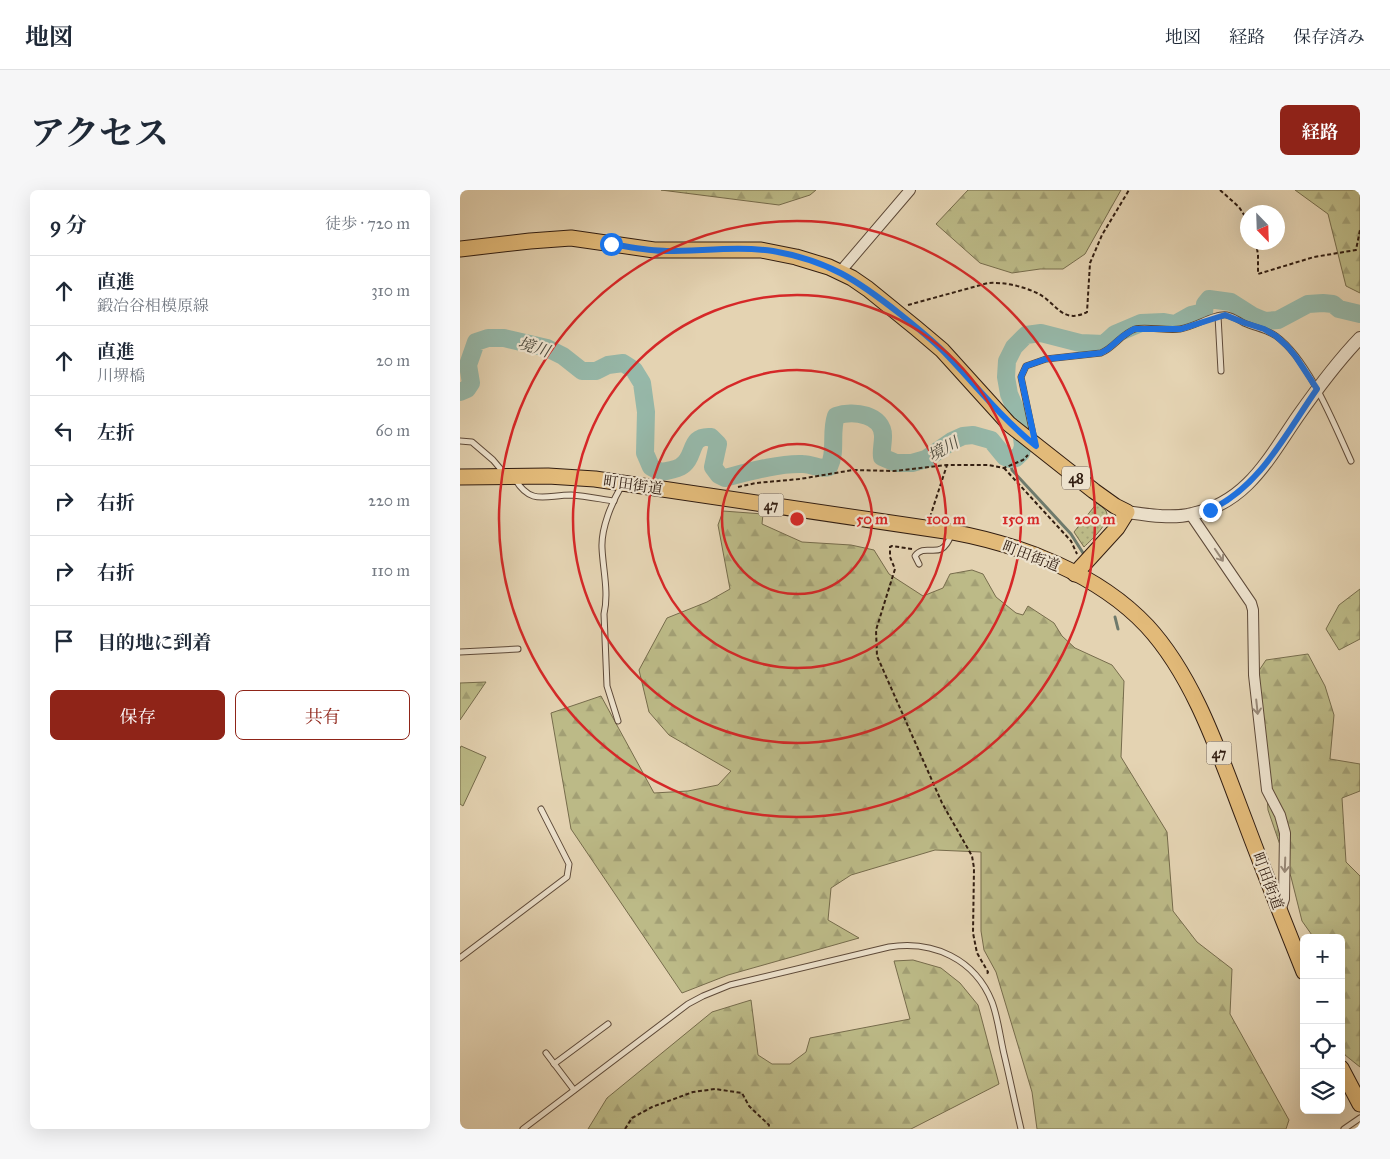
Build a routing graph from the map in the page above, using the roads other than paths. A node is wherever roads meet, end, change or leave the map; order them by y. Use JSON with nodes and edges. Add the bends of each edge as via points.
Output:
{"nodes":[{"id":1,"x":910,"y":190,"type":"edge"},
{"id":2,"x":460,"y":249,"type":"edge"},
{"id":3,"x":840,"y":272,"type":"junction"},
{"id":4,"x":1218,"y":316,"type":"junction"},
{"id":5,"x":1360,"y":338,"type":"edge"},
{"id":6,"x":1221,"y":371,"type":"dead end"},
{"id":7,"x":1317,"y":389,"type":"junction"},
{"id":8,"x":460,"y":441,"type":"edge"},
{"id":9,"x":1032,"y":443,"type":"junction"},
{"id":10,"x":1351,"y":461,"type":"dead end"},
{"id":11,"x":510,"y":476,"type":"junction"},
{"id":12,"x":460,"y":477,"type":"edge"},
{"id":13,"x":624,"y":483,"type":"junction"},
{"id":14,"x":614,"y":501,"type":"junction"},
{"id":15,"x":1127,"y":512,"type":"junction"},
{"id":16,"x":1191,"y":515,"type":"junction"},
{"id":17,"x":952,"y":532,"type":"junction"},
{"id":18,"x":919,"y":564,"type":"dead end"},
{"id":19,"x":1079,"y":569,"type":"junction"},
{"id":20,"x":518,"y":649,"type":"dead end"},
{"id":21,"x":460,"y":652,"type":"edge"},
{"id":22,"x":618,"y":720,"type":"dead end"},
{"id":23,"x":541,"y":809,"type":"dead end"},
{"id":24,"x":1280,"y":911,"type":"junction"},
{"id":25,"x":460,"y":958,"type":"edge"},
{"id":26,"x":1300,"y":962,"type":"edge"},
{"id":27,"x":608,"y":1024,"type":"dead end"},
{"id":28,"x":546,"y":1053,"type":"dead end"},
{"id":29,"x":554,"y":1064,"type":"junction"},
{"id":30,"x":1342,"y":1069,"type":"edge"},
{"id":31,"x":574,"y":1090,"type":"junction"},
{"id":32,"x":1360,"y":1104,"type":"edge"},
{"id":33,"x":1360,"y":1118,"type":"edge"},
{"id":34,"x":523,"y":1129,"type":"edge"},
{"id":35,"x":1021,"y":1129,"type":"edge"},
{"id":36,"x":1344,"y":1129,"type":"edge"}],
"edges":[{"from":1,"to":3,"type":"street"},
{"from":2,"to":3,"type":"main road","number":"48","via":[[572,238],[654,250],[771,251]]},
{"from":3,"to":9,"type":"main road","number":"48","via":[[868,289],[942,350],[1009,424]]},
{"from":4,"to":6,"type":"lane"},
{"from":4,"to":7,"type":"lane","via":[[1228,315],[1276,336],[1296,357]]},
{"from":4,"to":9,"type":"lane","via":[[1181,329],[1134,329],[1101,353],[1046,359],[1026,366],[1021,377]]},
{"from":5,"to":7,"type":"street"},
{"from":7,"to":10,"type":"lane"},
{"from":7,"to":16,"type":"street","via":[[1256,476],[1223,504]]},
{"from":8,"to":11,"type":"lane","via":[[472,442]]},
{"from":9,"to":15,"type":"main road","number":"48","via":[[1094,492]]},
{"from":11,"to":12,"type":"main road","name":"町田街道","number":"47"},
{"from":11,"to":13,"type":"main road","name":"町田街道","number":"47","via":[[570,477]]},
{"from":11,"to":14,"type":"lane","via":[[539,498],[574,496]]},
{"from":13,"to":14,"type":"lane"},
{"from":13,"to":17,"type":"main road","name":"町田街道","number":"47"},
{"from":14,"to":22,"type":"lane","via":[[602,545],[607,686]]},
{"from":15,"to":16,"type":"street"},
{"from":15,"to":19,"type":"main road","via":[[1118,528]]},
{"from":16,"to":24,"type":"street","one_way":true,"via":[[1253,610],[1254,675],[1267,790],[1285,833],[1284,899]]},
{"from":17,"to":18,"type":"lane","via":[[943,548],[919,551],[915,556]]},
{"from":17,"to":19,"type":"main road","name":"町田街道","number":"47","via":[[982,538]]},
{"from":19,"to":24,"type":"main road","name":"町田街道","number":"47","via":[[1136,616],[1154,634],[1178,668],[1216,745]]},
{"from":20,"to":21,"type":"lane"},
{"from":23,"to":25,"type":"lane","via":[[569,864],[567,877]]},
{"from":24,"to":26,"type":"main road","name":"町田街道","number":"47"},
{"from":27,"to":29,"type":"lane"},
{"from":28,"to":29,"type":"lane"},
{"from":29,"to":31,"type":"lane"},
{"from":30,"to":32,"type":"main road"},
{"from":31,"to":34,"type":"lane"},
{"from":31,"to":35,"type":"lane","via":[[688,1004],[716,990],[889,947],[912,945],[932,948],[969,968],[990,998]]},
{"from":33,"to":36,"type":"lane"}]}
